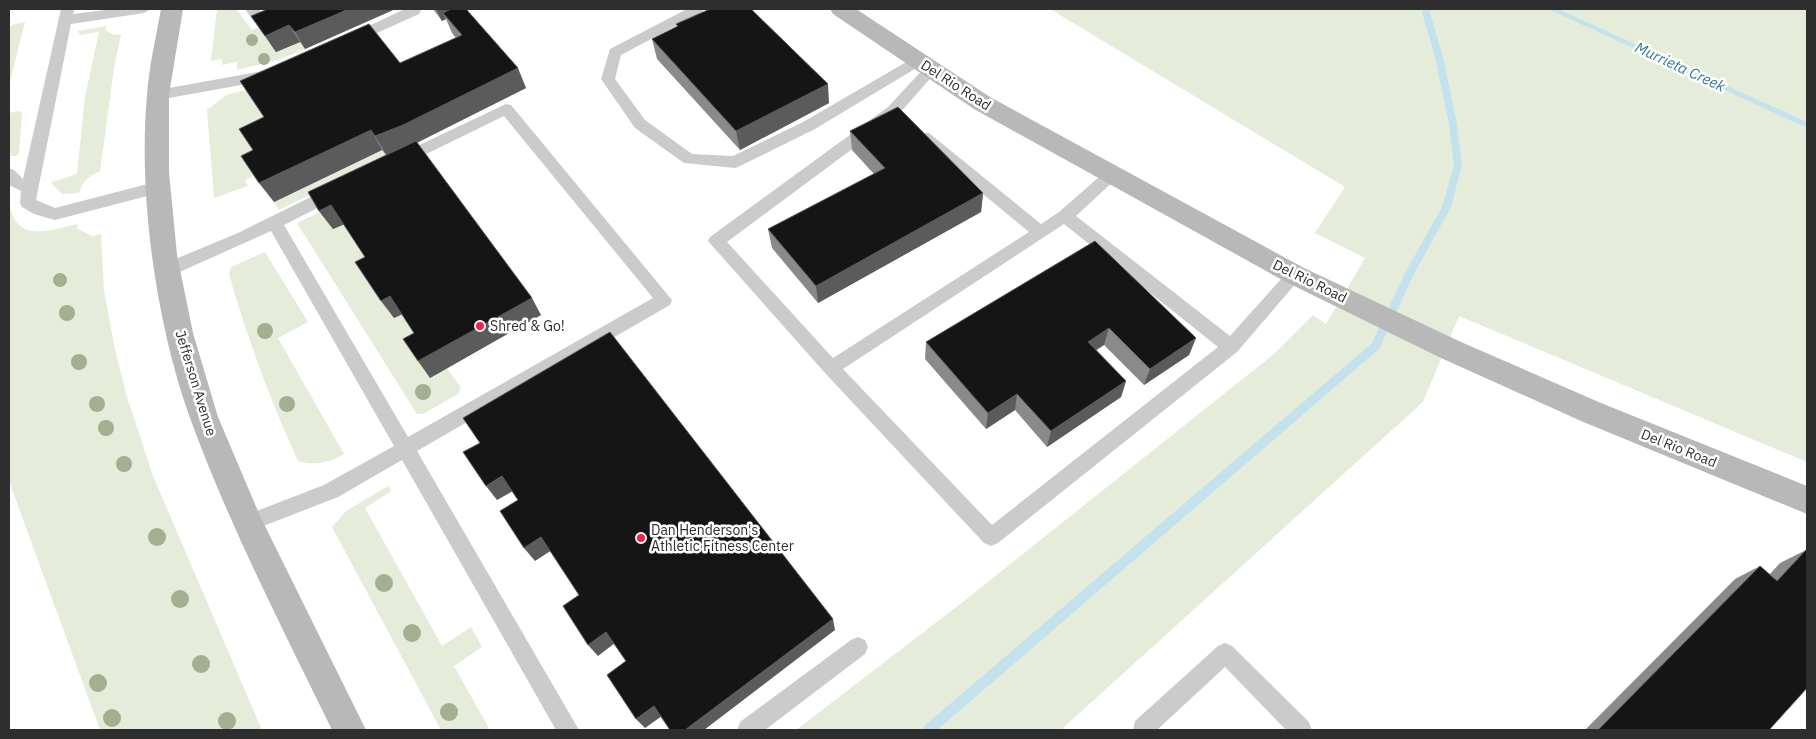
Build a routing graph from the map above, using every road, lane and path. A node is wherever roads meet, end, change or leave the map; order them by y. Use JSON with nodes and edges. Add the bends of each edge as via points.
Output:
{"nodes":[{"id":1,"x":144,"y":9,"type":"edge"},
{"id":2,"x":172,"y":9,"type":"edge"},
{"id":3,"x":412,"y":9,"type":"edge"},
{"id":4,"x":697,"y":9,"type":"edge"},
{"id":5,"x":841,"y":9,"type":"edge"},
{"id":6,"x":66,"y":15,"type":"edge"},
{"id":7,"x":339,"y":45,"type":"edge"},
{"id":8,"x":924,"y":65,"type":"junction"},
{"id":9,"x":278,"y":72,"type":"edge"},
{"id":10,"x":158,"y":95,"type":"junction"},
{"id":11,"x":893,"y":111,"type":"junction"},
{"id":12,"x":386,"y":168,"type":"edge"},
{"id":13,"x":9,"y":174,"type":"edge"},
{"id":14,"x":1112,"y":174,"type":"junction"},
{"id":15,"x":352,"y":185,"type":"edge"},
{"id":16,"x":28,"y":187,"type":"junction"},
{"id":17,"x":159,"y":187,"type":"junction"},
{"id":18,"x":1065,"y":216,"type":"junction"},
{"id":19,"x":274,"y":222,"type":"junction"},
{"id":20,"x":1040,"y":232,"type":"junction"},
{"id":21,"x":167,"y":270,"type":"junction"},
{"id":22,"x":1295,"y":275,"type":"junction"},
{"id":23,"x":1231,"y":347,"type":"junction"},
{"id":24,"x":831,"y":368,"type":"junction"},
{"id":25,"x":405,"y":449,"type":"junction"},
{"id":26,"x":1807,"y":500,"type":"edge"},
{"id":27,"x":248,"y":523,"type":"junction"},
{"id":28,"x":858,"y":647,"type":"dead end"},
{"id":29,"x":349,"y":730,"type":"edge"},
{"id":30,"x":568,"y":730,"type":"edge"},
{"id":31,"x":748,"y":730,"type":"edge"},
{"id":32,"x":1145,"y":730,"type":"edge"},
{"id":33,"x":1301,"y":730,"type":"edge"}],
"edges":[{"from":1,"to":6,"type":"lane"},
{"from":2,"to":10,"type":"street","name":"Jefferson Avenue"},
{"from":3,"to":7,"type":"lane","via":[[414,11]]},
{"from":4,"to":8,"type":"lane","via":[[616,52],[608,79],[640,124],[689,160],[735,162]]},
{"from":5,"to":8,"type":"street","name":"Del Rio Road"},
{"from":6,"to":16,"type":"lane"},
{"from":8,"to":11,"type":"lane"},
{"from":8,"to":14,"type":"street","name":"Del Rio Road","via":[[982,103]]},
{"from":9,"to":10,"type":"lane"},
{"from":10,"to":17,"type":"street","name":"Jefferson Avenue"},
{"from":11,"to":20,"type":"lane"},
{"from":11,"to":24,"type":"lane","via":[[716,240]]},
{"from":12,"to":25,"type":"lane","via":[[506,109],[664,300]]},
{"from":13,"to":16,"type":"lane","via":[[20,185]]},
{"from":14,"to":18,"type":"lane"},
{"from":14,"to":22,"type":"street","name":"Del Rio Road"},
{"from":15,"to":19,"type":"lane"},
{"from":16,"to":17,"type":"lane","via":[[28,203],[55,214]]},
{"from":17,"to":21,"type":"street","name":"Jefferson Avenue"},
{"from":18,"to":20,"type":"lane"},
{"from":18,"to":23,"type":"lane"},
{"from":19,"to":21,"type":"lane"},
{"from":19,"to":25,"type":"lane"},
{"from":20,"to":24,"type":"lane"},
{"from":21,"to":27,"type":"street","name":"Jefferson Avenue","via":[[180,332],[204,417]]},
{"from":22,"to":23,"type":"lane"},
{"from":22,"to":26,"type":"street","name":"Del Rio Road","via":[[1451,350],[1591,412]]},
{"from":23,"to":24,"type":"lane","via":[[991,537]]},
{"from":25,"to":27,"type":"lane","via":[[331,491]]},
{"from":25,"to":30,"type":"lane"},
{"from":27,"to":29,"type":"street","name":"Jefferson Avenue"},
{"from":28,"to":31,"type":"lane"},
{"from":32,"to":33,"type":"lane","via":[[1224,653]]}]}
